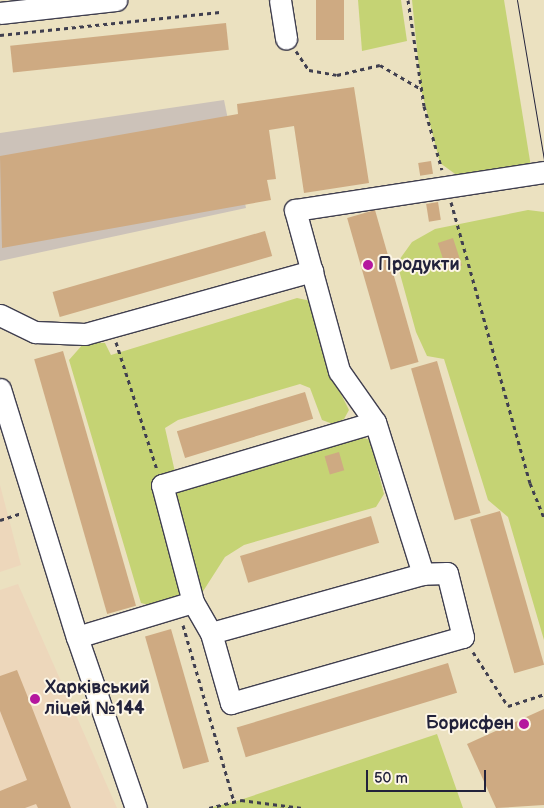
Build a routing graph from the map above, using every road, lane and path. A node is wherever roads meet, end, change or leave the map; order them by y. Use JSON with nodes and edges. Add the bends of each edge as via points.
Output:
{"nodes":[{"id":1,"x":116,"y":0,"type":"edge"},
{"id":2,"x":280,"y":0,"type":"edge"},
{"id":3,"x":408,"y":0,"type":"edge"},
{"id":4,"x":220,"y":12,"type":"dead end"},
{"id":5,"x":0,"y":13,"type":"edge"},
{"id":6,"x":0,"y":35,"type":"edge"},
{"id":7,"x":286,"y":39,"type":"joint"},
{"id":8,"x":422,"y":89,"type":"junction"},
{"id":9,"x":544,"y":172,"type":"edge"},
{"id":10,"x":447,"y":186,"type":"junction"},
{"id":11,"x":312,"y":271,"type":"junction"},
{"id":12,"x":0,"y":315,"type":"edge"},
{"id":13,"x":111,"y":327,"type":"junction"},
{"id":14,"x":0,"y":389,"type":"edge"},
{"id":15,"x":375,"y":422,"type":"junction"},
{"id":16,"x":162,"y":484,"type":"junction"},
{"id":17,"x":20,"y":513,"type":"dead end"},
{"id":18,"x":544,"y":518,"type":"edge"},
{"id":19,"x":0,"y":520,"type":"edge"},
{"id":20,"x":423,"y":574,"type":"junction"},
{"id":21,"x":186,"y":604,"type":"junction"},
{"id":22,"x":211,"y":633,"type":"junction"},
{"id":23,"x":463,"y":636,"type":"junction"},
{"id":24,"x":77,"y":637,"type":"junction"},
{"id":25,"x":544,"y":694,"type":"edge"},
{"id":26,"x":234,"y":802,"type":"junction"},
{"id":27,"x":136,"y":808,"type":"edge"},
{"id":28,"x":209,"y":808,"type":"edge"},
{"id":29,"x":302,"y":808,"type":"edge"}],
"edges":[{"from":1,"to":5,"type":"lane"},
{"from":2,"to":7,"type":"lane"},
{"from":3,"to":8,"type":"path"},
{"from":4,"to":6,"type":"path"},
{"from":7,"to":8,"type":"path","via":[[309,70],[337,75],[380,65]]},
{"from":8,"to":10,"type":"path"},
{"from":9,"to":10,"type":"lane"},
{"from":10,"to":11,"type":"lane","via":[[295,210]]},
{"from":10,"to":18,"type":"path","via":[[530,483]]},
{"from":11,"to":13,"type":"lane"},
{"from":11,"to":15,"type":"lane","via":[[339,371]]},
{"from":12,"to":13,"type":"lane","via":[[35,332],[84,334]]},
{"from":13,"to":16,"type":"path"},
{"from":14,"to":24,"type":"lane"},
{"from":15,"to":16,"type":"lane"},
{"from":15,"to":20,"type":"lane"},
{"from":16,"to":21,"type":"lane"},
{"from":17,"to":19,"type":"path"},
{"from":20,"to":22,"type":"lane"},
{"from":20,"to":23,"type":"lane","via":[[447,573]]},
{"from":21,"to":22,"type":"lane"},
{"from":21,"to":24,"type":"lane"},
{"from":21,"to":26,"type":"path"},
{"from":22,"to":23,"type":"lane","via":[[230,703]]},
{"from":23,"to":25,"type":"path","via":[[508,706]]},
{"from":24,"to":27,"type":"lane"},
{"from":26,"to":28,"type":"path"},
{"from":26,"to":29,"type":"path"}]}
